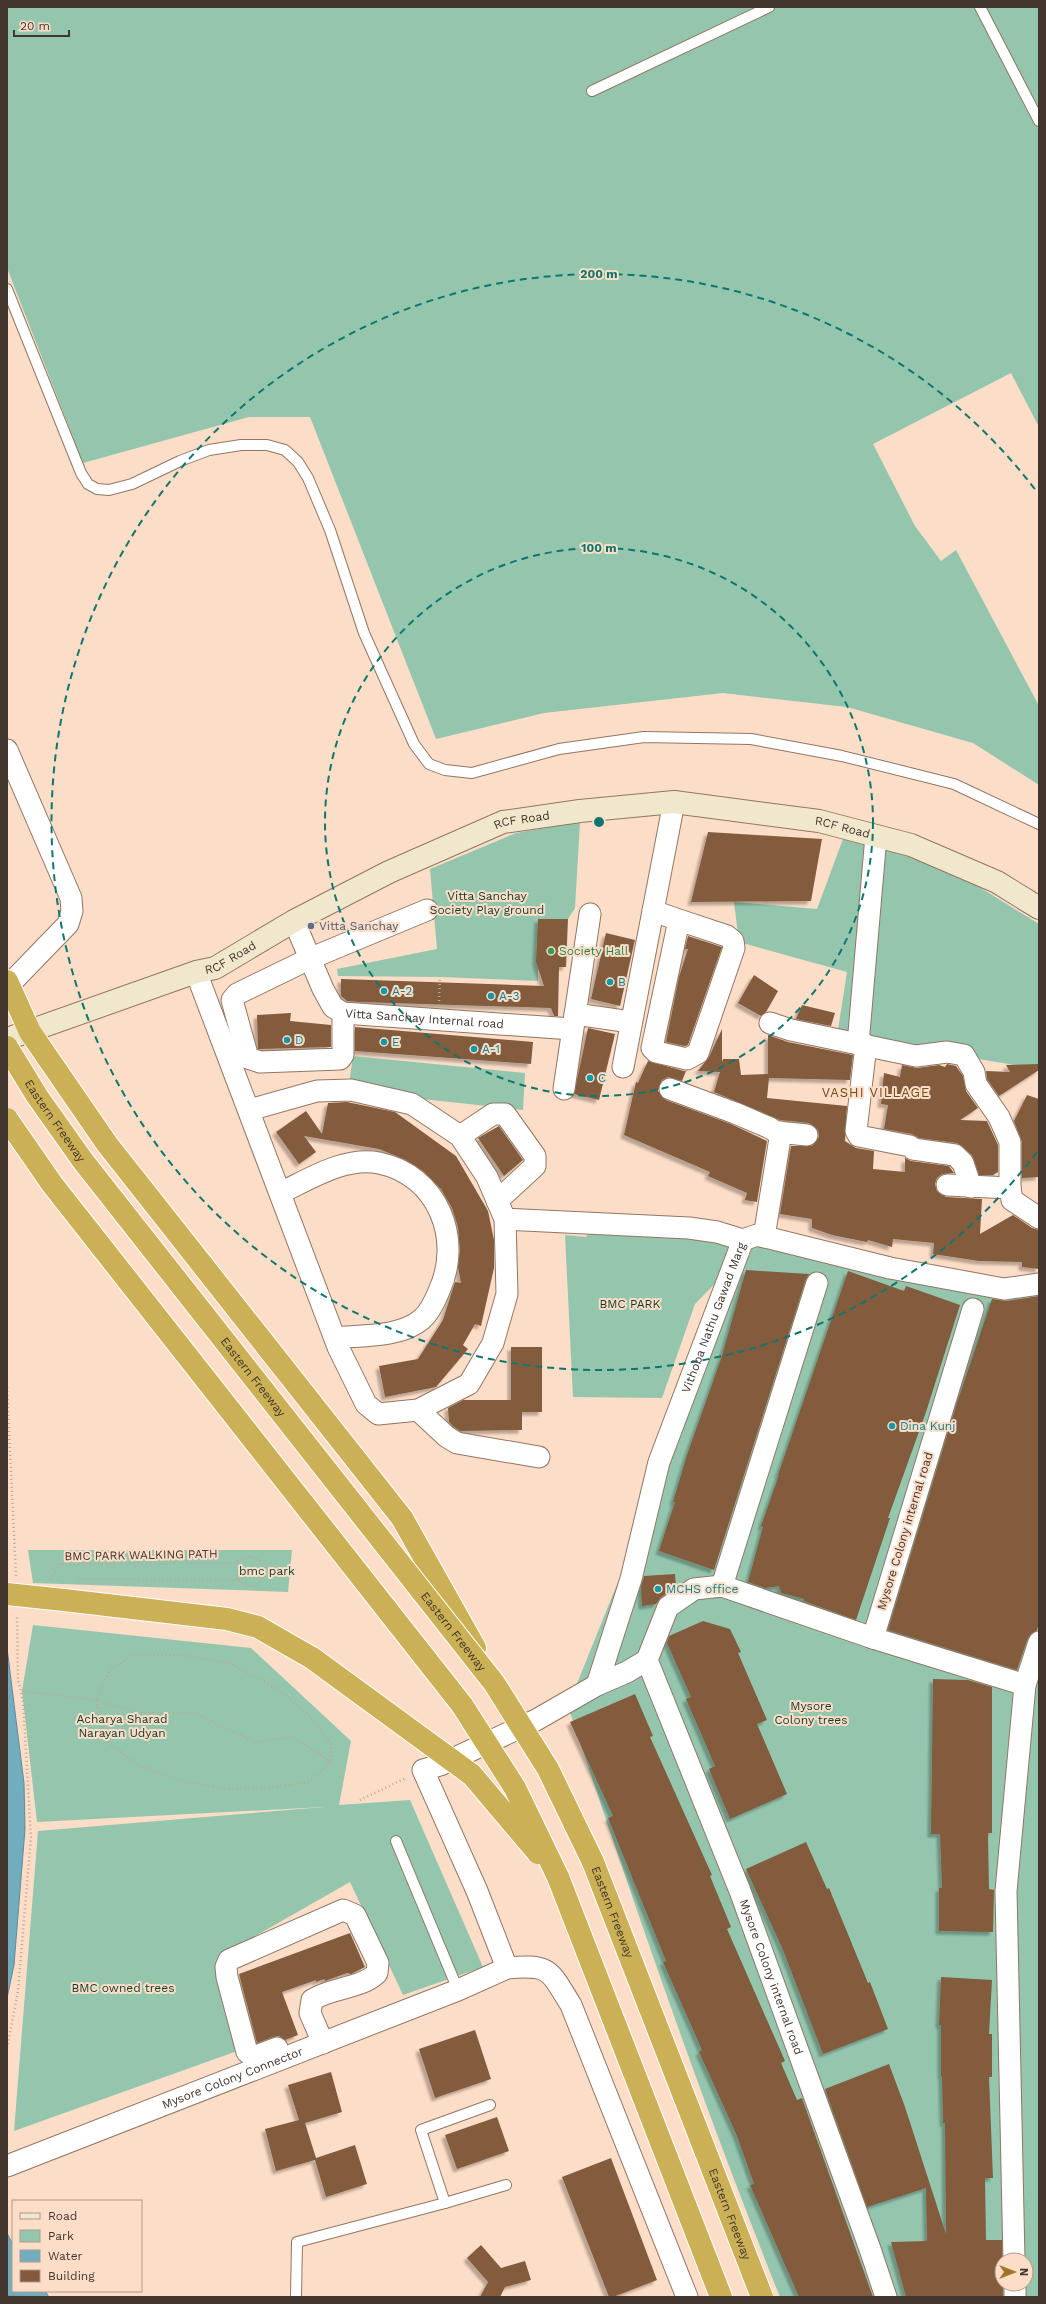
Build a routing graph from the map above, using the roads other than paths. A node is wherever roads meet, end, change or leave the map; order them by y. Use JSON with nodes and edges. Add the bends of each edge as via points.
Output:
{"nodes":[{"id":1,"x":769,"y":7,"type":"edge"},
{"id":2,"x":980,"y":7,"type":"edge"},
{"id":3,"x":592,"y":91,"type":"dead end"},
{"id":4,"x":1039,"y":121,"type":"edge"},
{"id":5,"x":7,"y":290,"type":"edge"},
{"id":6,"x":7,"y":750,"type":"edge"},
{"id":7,"x":674,"y":802,"type":"junction"},
{"id":8,"x":1039,"y":824,"type":"edge"},
{"id":9,"x":876,"y":836,"type":"junction"},
{"id":10,"x":1039,"y":908,"type":"edge"},
{"id":11,"x":427,"y":910,"type":"dead end"},
{"id":12,"x":653,"y":911,"type":"junction"},
{"id":13,"x":590,"y":914,"type":"dead end"},
{"id":14,"x":679,"y":920,"type":"junction"},
{"id":15,"x":294,"y":921,"type":"junction"},
{"id":16,"x":309,"y":959,"type":"junction"},
{"id":17,"x":196,"y":972,"type":"junction"},
{"id":18,"x":8,"y":983,"type":"edge"},
{"id":19,"x":343,"y":1013,"type":"junction"},
{"id":20,"x":574,"y":1021,"type":"junction"},
{"id":21,"x":631,"y":1022,"type":"junction"},
{"id":22,"x":770,"y":1023,"type":"dead end"},
{"id":23,"x":30,"y":1032,"type":"junction"},
{"id":24,"x":7,"y":1039,"type":"edge"},
{"id":25,"x":862,"y":1044,"type":"junction"},
{"id":26,"x":7,"y":1047,"type":"edge"},
{"id":27,"x":623,"y":1067,"type":"dead end"},
{"id":28,"x":670,"y":1089,"type":"dead end"},
{"id":29,"x":564,"y":1090,"type":"dead end"},
{"id":30,"x":248,"y":1110,"type":"junction"},
{"id":31,"x":7,"y":1119,"type":"edge"},
{"id":32,"x":781,"y":1132,"type":"junction"},
{"id":33,"x":807,"y":1135,"type":"dead end"},
{"id":34,"x":460,"y":1136,"type":"junction"},
{"id":35,"x":947,"y":1185,"type":"dead end"},
{"id":36,"x":971,"y":1187,"type":"junction"},
{"id":37,"x":1010,"y":1188,"type":"junction"},
{"id":38,"x":280,"y":1193,"type":"junction"},
{"id":39,"x":501,"y":1210,"type":"junction"},
{"id":40,"x":1039,"y":1218,"type":"edge"},
{"id":41,"x":764,"y":1237,"type":"junction"},
{"id":42,"x":743,"y":1240,"type":"junction"},
{"id":43,"x":817,"y":1283,"type":"dead end"},
{"id":44,"x":1039,"y":1284,"type":"edge"},
{"id":45,"x":972,"y":1309,"type":"dead end"},
{"id":46,"x":335,"y":1338,"type":"junction"},
{"id":47,"x":418,"y":1410,"type":"junction"},
{"id":48,"x":538,"y":1457,"type":"dead end"},
{"id":49,"x":722,"y":1586,"type":"junction"},
{"id":50,"x":14,"y":1591,"type":"edge"},
{"id":51,"x":873,"y":1638,"type":"junction"},
{"id":52,"x":1039,"y":1642,"type":"edge"},
{"id":53,"x":647,"y":1660,"type":"junction"},
{"id":54,"x":494,"y":1683,"type":"junction"},
{"id":55,"x":597,"y":1685,"type":"junction"},
{"id":56,"x":1025,"y":1686,"type":"junction"},
{"id":57,"x":396,"y":1841,"type":"dead end"},
{"id":58,"x":558,"y":1877,"type":"junction"},
{"id":59,"x":507,"y":1968,"type":"junction"},
{"id":60,"x":458,"y":1990,"type":"junction"},
{"id":61,"x":320,"y":2037,"type":"junction"},
{"id":62,"x":490,"y":2105,"type":"dead end"},
{"id":63,"x":8,"y":2165,"type":"edge"},
{"id":64,"x":506,"y":2185,"type":"dead end"},
{"id":65,"x":446,"y":2203,"type":"junction"},
{"id":66,"x":1014,"y":2252,"type":"edge"},
{"id":67,"x":296,"y":2297,"type":"edge"},
{"id":68,"x":687,"y":2297,"type":"edge"},
{"id":69,"x":721,"y":2297,"type":"edge"},
{"id":70,"x":762,"y":2297,"type":"edge"},
{"id":71,"x":886,"y":2297,"type":"edge"}],
"edges":[{"from":1,"to":3,"type":"lane"},
{"from":2,"to":4,"type":"lane"},
{"from":5,"to":8,"type":"lane","via":[[81,473],[88,484],[97,489],[117,488],[132,484],[209,450],[241,445],[267,445],[286,450],[298,462],[308,478],[330,530],[364,633],[414,744],[429,764],[445,770],[472,773],[559,749],[644,737],[751,739],[842,756],[954,784]]},
{"from":6,"to":18,"type":"street","via":[[71,898],[72,911],[68,924]]},
{"from":7,"to":9,"type":"street","name":"RCF Road","via":[[819,821]]},
{"from":7,"to":12,"type":"street"},
{"from":7,"to":15,"type":"street","name":"RCF Road","via":[[503,822],[389,872]]},
{"from":9,"to":10,"type":"street","name":"RCF Road","via":[[911,845],[997,882]]},
{"from":9,"to":25,"type":"street"},
{"from":11,"to":16,"type":"street"},
{"from":12,"to":14,"type":"street"},
{"from":12,"to":21,"type":"street"},
{"from":13,"to":20,"type":"street"},
{"from":14,"to":14,"type":"street","via":[[727,936],[733,941],[734,948],[698,1053],[687,1060],[656,1052],[652,1048]]},
{"from":15,"to":16,"type":"street","name":"Vitta Sanchay Internal road"},
{"from":15,"to":17,"type":"street","name":"RCF Road","via":[[215,968]]},
{"from":16,"to":19,"type":"street","name":"Vitta Sanchay Internal road","via":[[333,1007]]},
{"from":16,"to":19,"type":"street","via":[[237,994],[232,1000],[248,1058],[254,1062],[340,1059],[343,1055]]},
{"from":17,"to":23,"type":"street","name":"RCF Road"},
{"from":17,"to":30,"type":"street"},
{"from":18,"to":23,"type":"highway"},
{"from":19,"to":20,"type":"street","name":"Vitta Sanchay Internal road"},
{"from":20,"to":21,"type":"street","name":"Vitta Sanchay Internal road"},
{"from":20,"to":29,"type":"street"},
{"from":21,"to":27,"type":"street"},
{"from":22,"to":25,"type":"street","via":[[791,1030]]},
{"from":23,"to":24,"type":"street","name":"RCF Road"},
{"from":23,"to":54,"type":"highway","bridge":true,"via":[[107,1144],[402,1518]]},
{"from":25,"to":36,"type":"street","via":[[856,1131],[859,1136],[910,1146],[913,1149],[955,1155],[963,1163]]},
{"from":25,"to":37,"type":"street","via":[[916,1056],[947,1052],[964,1055],[974,1072],[976,1084],[1000,1117],[1010,1142]]},
{"from":26,"to":54,"type":"highway","name":"Eastern Freeway","bridge":true,"via":[[37,1096],[83,1161]]},
{"from":28,"to":32,"type":"street","via":[[735,1112]]},
{"from":30,"to":34,"type":"street","via":[[317,1091],[351,1090],[412,1104]]},
{"from":30,"to":38,"type":"street"},
{"from":31,"to":58,"type":"highway","bridge":true,"via":[[52,1184],[462,1705],[515,1788]]},
{"from":32,"to":33,"type":"street"},
{"from":32,"to":41,"type":"street"},
{"from":34,"to":39,"type":"street","via":[[487,1177]]},
{"from":34,"to":39,"type":"street","via":[[493,1114],[505,1114],[536,1156],[535,1166]]},
{"from":35,"to":36,"type":"street"},
{"from":36,"to":37,"type":"street"},
{"from":37,"to":40,"type":"street","via":[[1012,1200]]},
{"from":38,"to":46,"type":"street"},
{"from":38,"to":46,"type":"street","via":[[345,1164],[378,1163],[407,1172],[428,1190],[440,1212],[448,1235],[449,1259],[433,1305],[422,1319],[402,1330]]},
{"from":39,"to":42,"type":"street","via":[[688,1228],[717,1232]]},
{"from":39,"to":47,"type":"street","via":[[507,1294],[493,1343],[469,1384]]},
{"from":41,"to":42,"type":"street","name":"Vithoba Nathu Gawad Marg","via":[[757,1235]]},
{"from":41,"to":44,"type":"street","name":"Vithoba Nathu Gawad Marg","via":[[890,1268],[1004,1289]]},
{"from":42,"to":55,"type":"street","name":"Vithoba Nathu Gawad Marg","via":[[659,1462],[631,1579]]},
{"from":43,"to":49,"type":"street"},
{"from":45,"to":51,"type":"street","name":"Mysore Colony internal road"},
{"from":46,"to":47,"type":"street","via":[[366,1404],[372,1411],[378,1414]]},
{"from":47,"to":48,"type":"street","via":[[447,1437],[457,1442]]},
{"from":49,"to":51,"type":"street"},
{"from":49,"to":53,"type":"street","via":[[694,1589],[668,1607]]},
{"from":50,"to":58,"type":"highway","bridge":true,"via":[[64,1586],[258,1627],[312,1658],[472,1775]]},
{"from":51,"to":56,"type":"street"},
{"from":52,"to":56,"type":"street"},
{"from":53,"to":55,"type":"street"},
{"from":53,"to":71,"type":"street","name":"Mysore Colony internal road","via":[[740,1891]]},
{"from":54,"to":70,"type":"highway","name":"Eastern Freeway","bridge":true,"via":[[548,1769],[593,1862]]},
{"from":55,"to":59,"type":"street","via":[[536,1720],[440,1765],[423,1770],[477,1891]]},
{"from":56,"to":66,"type":"street","via":[[1006,1891]]},
{"from":57,"to":60,"type":"lane"},
{"from":58,"to":69,"type":"highway"},
{"from":59,"to":60,"type":"street","name":"Mysore Colony Connector"},
{"from":59,"to":68,"type":"street","name":"Mysore Colony Connector","via":[[532,1966],[550,1973],[571,2005]]},
{"from":60,"to":61,"type":"street","name":"Mysore Colony Connector"},
{"from":61,"to":61,"type":"street","via":[[310,2013],[312,2000],[322,1993],[370,1980],[377,1973],[378,1963],[356,1916],[343,1910],[229,1960],[226,1967],[247,2052],[253,2057]]},
{"from":61,"to":63,"type":"street","name":"Mysore Colony Connector"},
{"from":62,"to":65,"type":"lane","via":[[421,2130]]},
{"from":64,"to":65,"type":"lane"},
{"from":65,"to":67,"type":"lane","via":[[297,2242]]}]}
